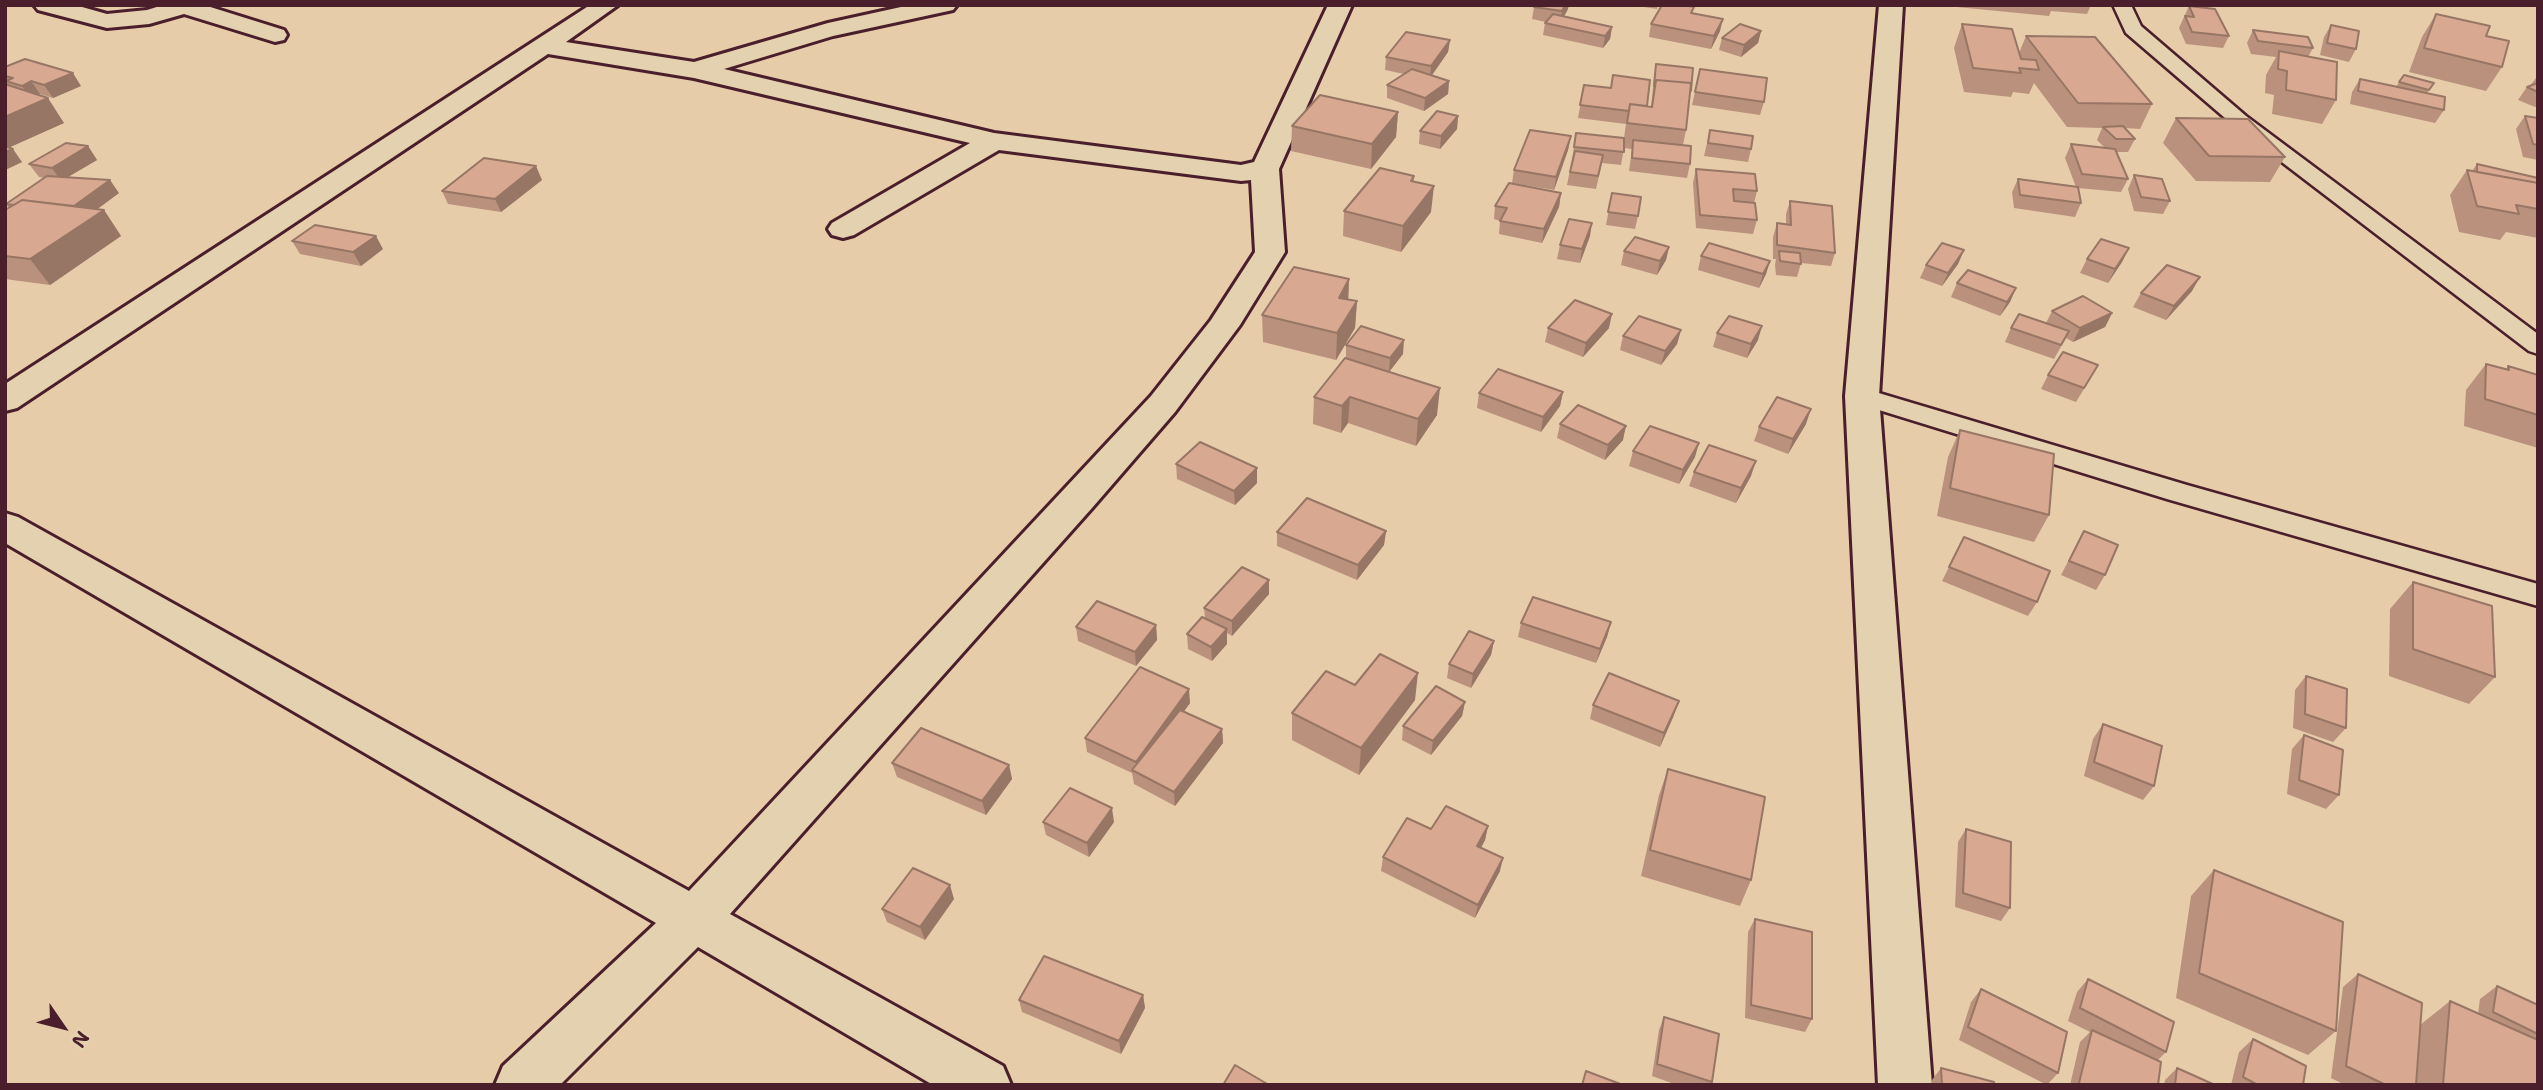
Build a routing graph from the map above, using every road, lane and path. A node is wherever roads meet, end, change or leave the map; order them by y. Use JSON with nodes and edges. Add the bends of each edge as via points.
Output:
{"nodes":[{"id":1,"x":46,"y":5,"type":"edge"},
{"id":2,"x":606,"y":5,"type":"edge"},
{"id":3,"x":944,"y":5,"type":"edge"},
{"id":4,"x":1340,"y":5,"type":"edge"},
{"id":5,"x":1891,"y":5,"type":"edge"},
{"id":6,"x":2122,"y":5,"type":"edge"},
{"id":7,"x":187,"y":6,"type":"edge"},
{"id":8,"x":275,"y":35,"type":"dead end"},
{"id":9,"x":543,"y":46,"type":"junction"},
{"id":10,"x":694,"y":70,"type":"junction"},
{"id":11,"x":994,"y":141,"type":"junction"},
{"id":12,"x":1265,"y":169,"type":"junction"},
{"id":13,"x":843,"y":229,"type":"dead end"},
{"id":14,"x":2538,"y":346,"type":"edge"},
{"id":15,"x":1862,"y":396,"type":"junction"},
{"id":16,"x":5,"y":400,"type":"edge"},
{"id":17,"x":5,"y":526,"type":"edge"},
{"id":18,"x":2538,"y":595,"type":"edge"},
{"id":19,"x":695,"y":918,"type":"junction"},
{"id":20,"x":522,"y":1085,"type":"edge"},
{"id":21,"x":984,"y":1085,"type":"edge"},
{"id":22,"x":1905,"y":1085,"type":"edge"}],
"edges":[{"from":1,"to":7,"type":"street","via":[[107,21],[149,17]]},
{"from":2,"to":9,"type":"street"},
{"from":3,"to":10,"type":"street","via":[[828,30]]},
{"from":4,"to":12,"type":"street"},
{"from":5,"to":15,"type":"street"},
{"from":6,"to":14,"type":"lane","via":[[2133,29],[2239,120]]},
{"from":7,"to":8,"type":"street"},
{"from":9,"to":10,"type":"street"},
{"from":9,"to":16,"type":"street"},
{"from":10,"to":11,"type":"street"},
{"from":11,"to":12,"type":"street","via":[[1173,166],[1241,173]]},
{"from":11,"to":13,"type":"street"},
{"from":12,"to":19,"type":"street","via":[[1270,252],[1224,325],[1163,404],[1079,499]]},
{"from":15,"to":18,"type":"lane"},
{"from":15,"to":22,"type":"street"},
{"from":17,"to":19,"type":"street"},
{"from":19,"to":20,"type":"street"},
{"from":19,"to":21,"type":"street"}]}
